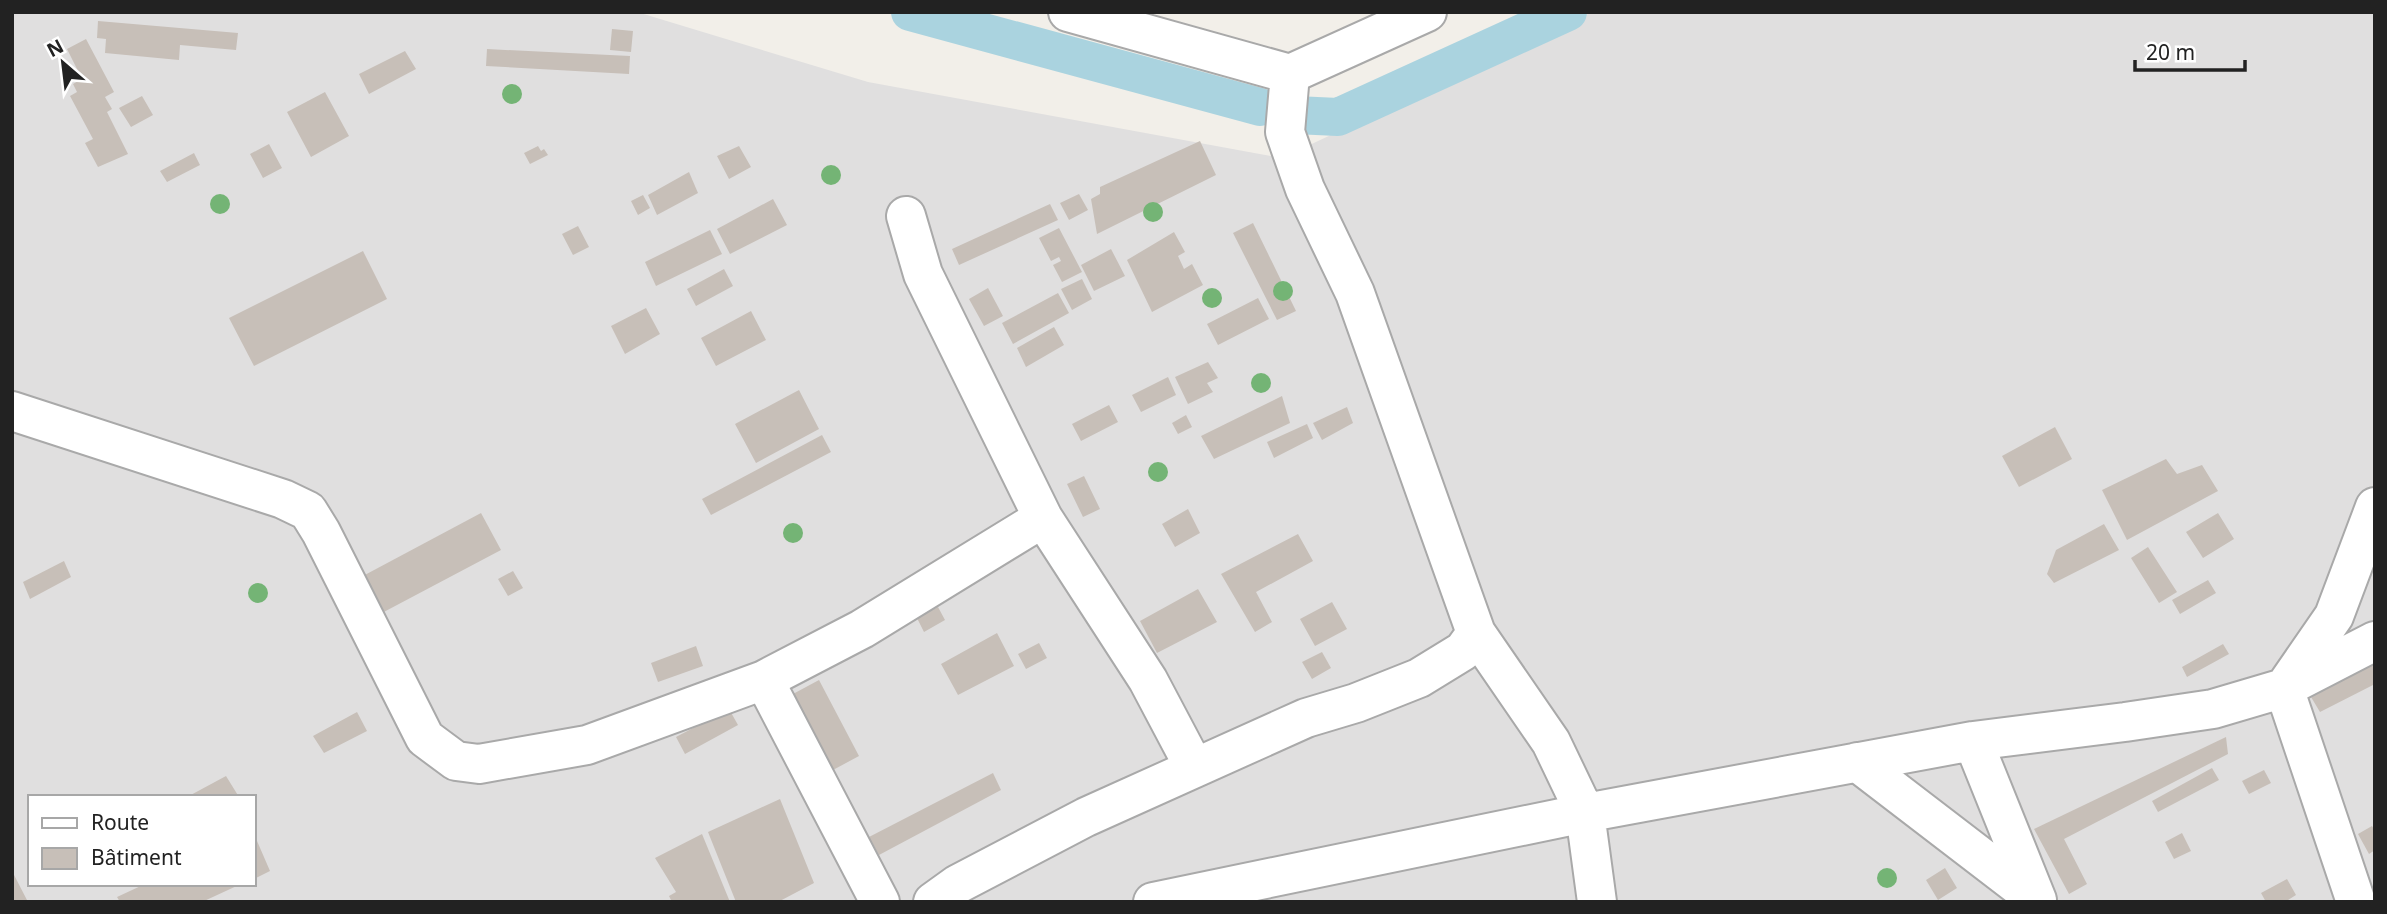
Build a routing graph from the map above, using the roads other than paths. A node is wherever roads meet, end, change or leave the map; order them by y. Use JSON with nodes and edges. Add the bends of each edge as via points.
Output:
{"nodes":[{"id":1,"x":1068,"y":12,"type":"edge"},
{"id":2,"x":1427,"y":12,"type":"edge"},
{"id":3,"x":1290,"y":74,"type":"junction"},
{"id":4,"x":906,"y":216,"type":"dead end"},
{"id":5,"x":12,"y":411,"type":"edge"},
{"id":6,"x":2375,"y":507,"type":"edge"},
{"id":7,"x":1043,"y":518,"type":"junction"},
{"id":8,"x":1476,"y":633,"type":"junction"},
{"id":9,"x":2375,"y":641,"type":"edge"},
{"id":10,"x":764,"y":680,"type":"junction"},
{"id":11,"x":2284,"y":688,"type":"junction"},
{"id":12,"x":1973,"y":741,"type":"junction"},
{"id":13,"x":1857,"y":762,"type":"junction"},
{"id":14,"x":1194,"y":767,"type":"junction"},
{"id":15,"x":1585,"y":813,"type":"junction"},
{"id":16,"x":2037,"y":901,"type":"edge"},
{"id":17,"x":880,"y":902,"type":"edge"},
{"id":18,"x":933,"y":902,"type":"edge"},
{"id":19,"x":1153,"y":902,"type":"edge"},
{"id":20,"x":1597,"y":902,"type":"edge"},
{"id":21,"x":2356,"y":902,"type":"edge"}],
"edges":[{"from":1,"to":3,"type":"street"},
{"from":2,"to":3,"type":"street"},
{"from":3,"to":8,"type":"street","via":[[1285,132],[1305,189],[1355,293]]},
{"from":4,"to":7,"type":"street","via":[[923,274]]},
{"from":5,"to":10,"type":"street","via":[[283,499],[308,512],[425,738],[456,761],[479,764],[587,745]]},
{"from":6,"to":11,"type":"street","via":[[2334,616]]},
{"from":7,"to":10,"type":"street","via":[[862,629]]},
{"from":7,"to":14,"type":"street","via":[[1148,680]]},
{"from":8,"to":14,"type":"street","via":[[1463,651],[1419,678],[1306,718]]},
{"from":8,"to":15,"type":"street","via":[[1551,742]]},
{"from":9,"to":11,"type":"street"},
{"from":10,"to":17,"type":"street"},
{"from":11,"to":12,"type":"street","via":[[2213,709]]},
{"from":11,"to":21,"type":"street"},
{"from":12,"to":13,"type":"street"},
{"from":12,"to":16,"type":"street"},
{"from":13,"to":15,"type":"street"},
{"from":13,"to":16,"type":"street"},
{"from":14,"to":18,"type":"street","via":[[1086,817],[958,884]]},
{"from":15,"to":19,"type":"street"},
{"from":15,"to":20,"type":"street"}]}
